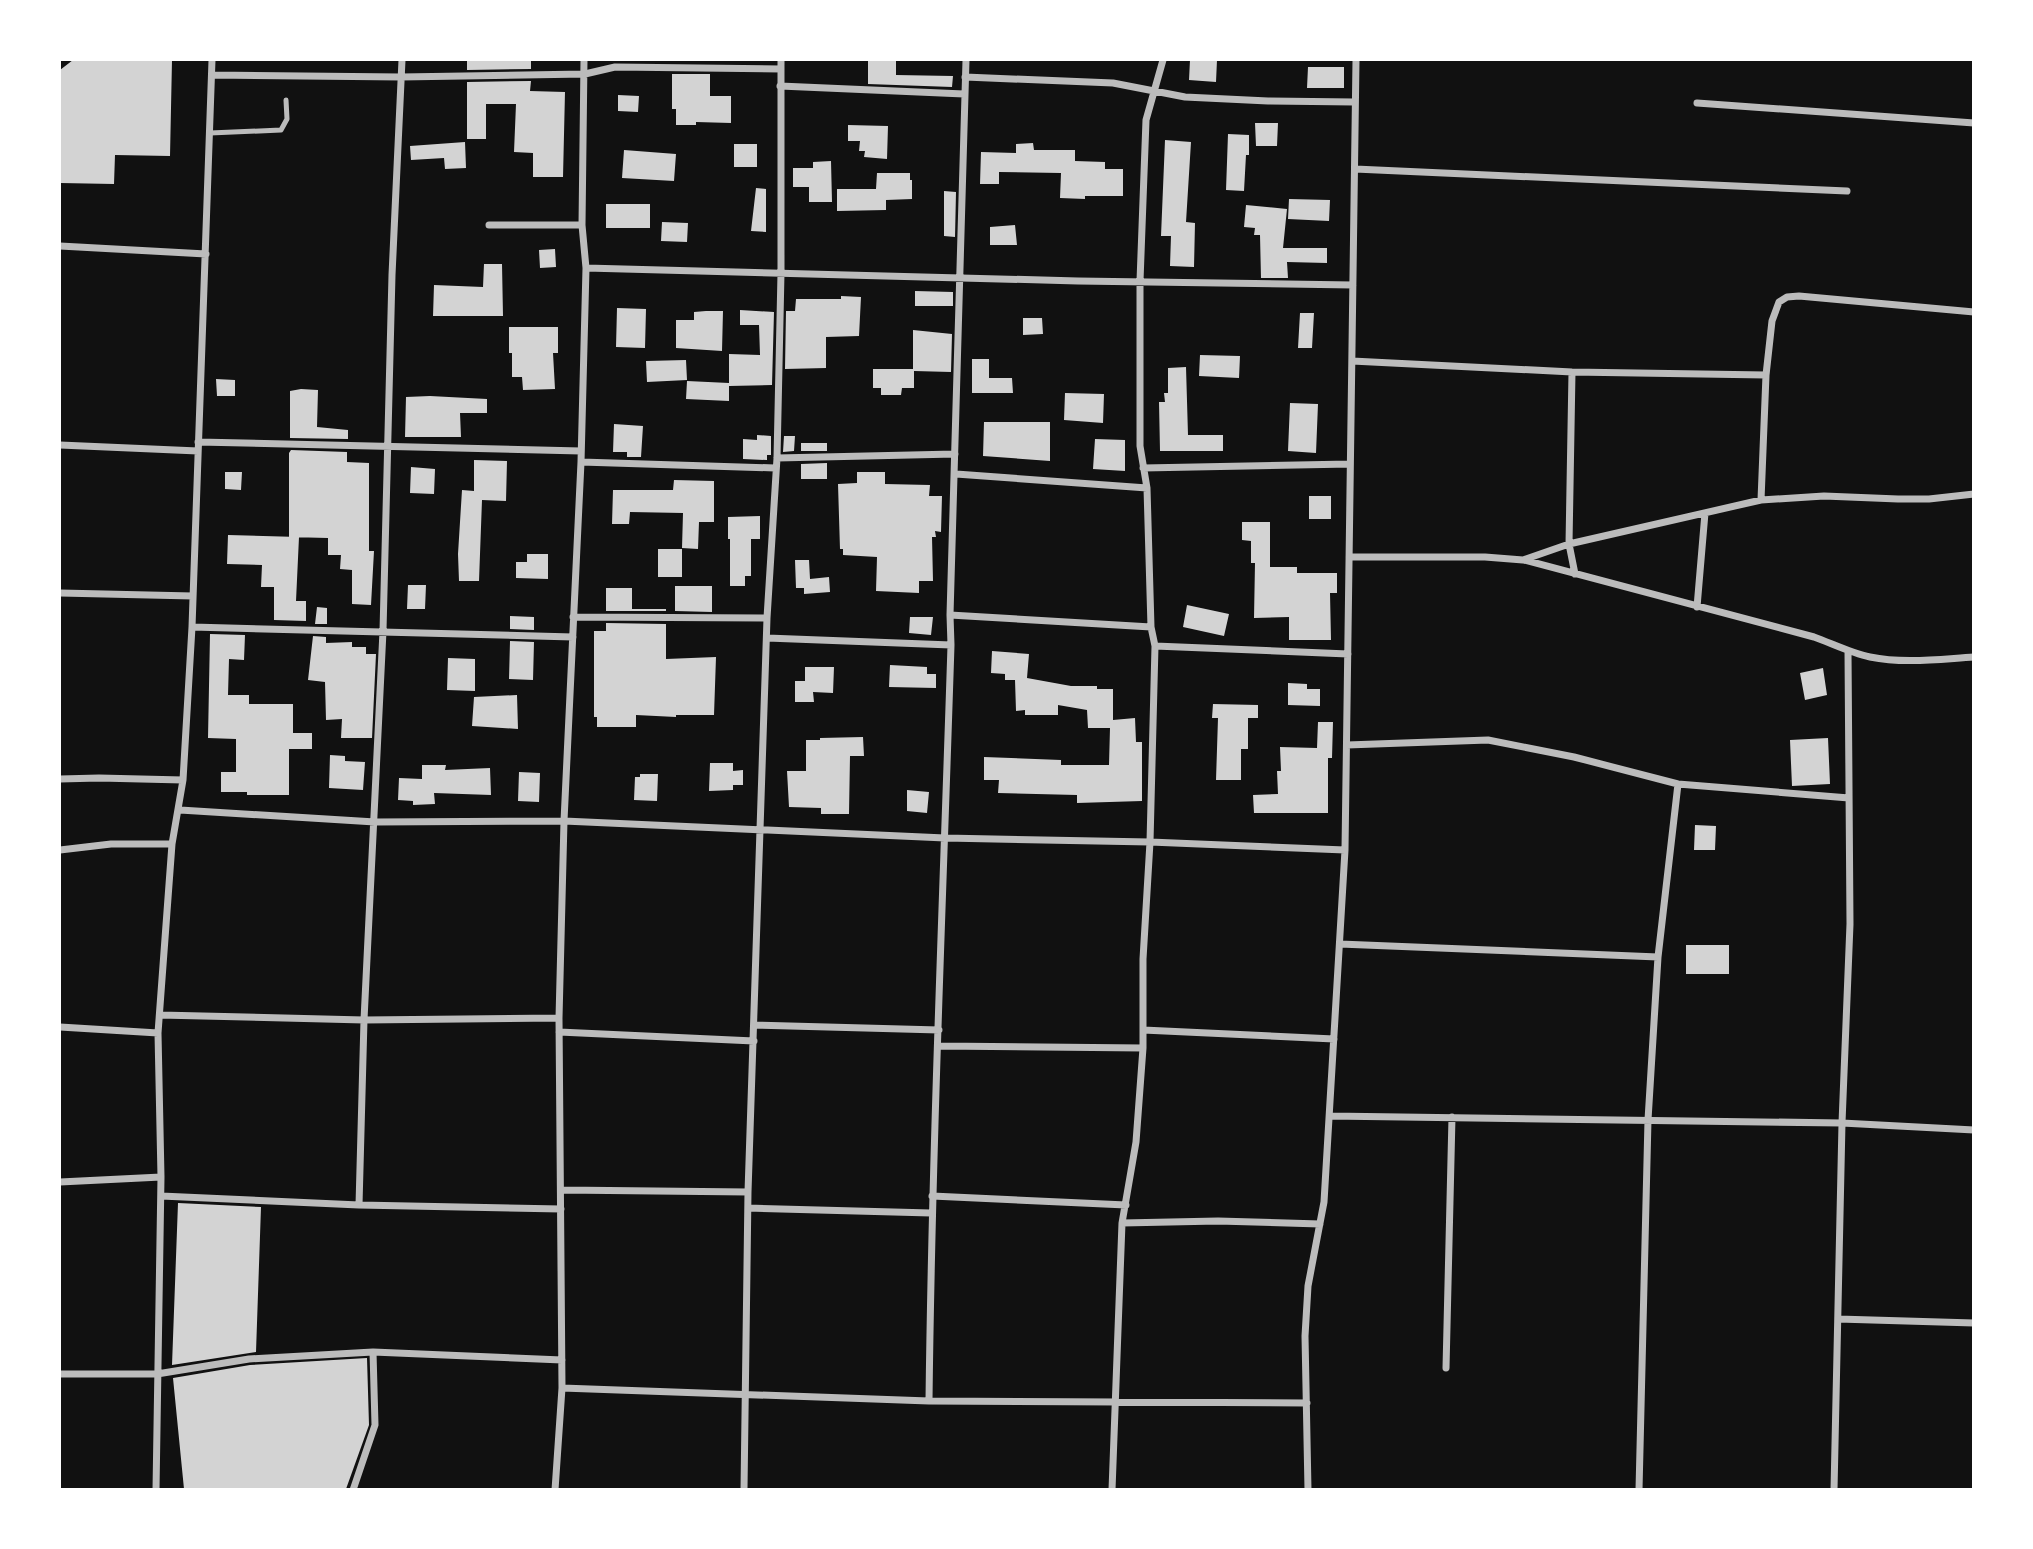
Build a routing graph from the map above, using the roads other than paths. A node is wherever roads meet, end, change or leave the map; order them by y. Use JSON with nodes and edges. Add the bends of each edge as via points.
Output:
{"nodes":[{"id":1,"x":212,"y":60,"type":"edge"},
{"id":2,"x":402,"y":60,"type":"edge"},
{"id":3,"x":584,"y":60,"type":"edge"},
{"id":4,"x":781,"y":60,"type":"edge"},
{"id":5,"x":966,"y":60,"type":"edge"},
{"id":6,"x":1163,"y":60,"type":"edge"},
{"id":7,"x":1356,"y":60,"type":"edge"},
{"id":8,"x":781,"y":69,"type":"junction"},
{"id":9,"x":584,"y":74,"type":"junction"},
{"id":10,"x":212,"y":75,"type":"junction"},
{"id":11,"x":965,"y":76,"type":"junction"},
{"id":12,"x":401,"y":77,"type":"junction"},
{"id":13,"x":780,"y":86,"type":"junction"},
{"id":14,"x":1153,"y":90,"type":"junction"},
{"id":15,"x":964,"y":94,"type":"junction"},
{"id":16,"x":286,"y":100,"type":"dead end"},
{"id":17,"x":1354,"y":102,"type":"junction"},
{"id":18,"x":1697,"y":103,"type":"dead end"},
{"id":19,"x":1973,"y":123,"type":"edge"},
{"id":20,"x":210,"y":133,"type":"junction"},
{"id":21,"x":1355,"y":169,"type":"junction"},
{"id":22,"x":1847,"y":191,"type":"dead end"},
{"id":23,"x":489,"y":225,"type":"dead end"},
{"id":24,"x":582,"y":225,"type":"junction"},
{"id":25,"x":60,"y":246,"type":"edge"},
{"id":26,"x":206,"y":254,"type":"junction"},
{"id":27,"x":586,"y":268,"type":"junction"},
{"id":28,"x":781,"y":273,"type":"junction"},
{"id":29,"x":959,"y":277,"type":"junction"},
{"id":30,"x":1140,"y":281,"type":"junction"},
{"id":31,"x":1353,"y":285,"type":"junction"},
{"id":32,"x":1973,"y":312,"type":"edge"},
{"id":33,"x":1352,"y":361,"type":"junction"},
{"id":34,"x":1572,"y":372,"type":"junction"},
{"id":35,"x":1766,"y":375,"type":"junction"},
{"id":36,"x":198,"y":442,"type":"junction"},
{"id":37,"x":60,"y":445,"type":"edge"},
{"id":38,"x":387,"y":446,"type":"junction"},
{"id":39,"x":198,"y":451,"type":"junction"},
{"id":40,"x":581,"y":451,"type":"junction"},
{"id":41,"x":955,"y":454,"type":"junction"},
{"id":42,"x":777,"y":458,"type":"junction"},
{"id":43,"x":581,"y":462,"type":"junction"},
{"id":44,"x":1350,"y":464,"type":"junction"},
{"id":45,"x":775,"y":468,"type":"junction"},
{"id":46,"x":1143,"y":468,"type":"junction"},
{"id":47,"x":956,"y":474,"type":"junction"},
{"id":48,"x":1147,"y":488,"type":"junction"},
{"id":49,"x":1973,"y":494,"type":"edge"},
{"id":50,"x":1761,"y":500,"type":"junction"},
{"id":51,"x":1705,"y":513,"type":"junction"},
{"id":52,"x":1569,"y":544,"type":"junction"},
{"id":53,"x":1349,"y":557,"type":"junction"},
{"id":54,"x":1523,"y":560,"type":"junction"},
{"id":55,"x":1575,"y":574,"type":"junction"},
{"id":56,"x":60,"y":593,"type":"edge"},
{"id":57,"x":193,"y":596,"type":"junction"},
{"id":58,"x":1697,"y":607,"type":"junction"},
{"id":59,"x":950,"y":615,"type":"junction"},
{"id":60,"x":573,"y":617,"type":"junction"},
{"id":61,"x":767,"y":618,"type":"junction"},
{"id":62,"x":192,"y":627,"type":"junction"},
{"id":63,"x":1151,"y":627,"type":"junction"},
{"id":64,"x":383,"y":631,"type":"junction"},
{"id":65,"x":573,"y":637,"type":"junction"},
{"id":66,"x":766,"y":638,"type":"junction"},
{"id":67,"x":951,"y":645,"type":"junction"},
{"id":68,"x":1155,"y":646,"type":"junction"},
{"id":69,"x":1848,"y":650,"type":"junction"},
{"id":70,"x":1348,"y":654,"type":"junction"},
{"id":71,"x":1973,"y":657,"type":"edge"},
{"id":72,"x":1347,"y":745,"type":"junction"},
{"id":73,"x":60,"y":779,"type":"edge"},
{"id":74,"x":183,"y":780,"type":"junction"},
{"id":75,"x":1678,"y":784,"type":"junction"},
{"id":76,"x":1849,"y":798,"type":"junction"},
{"id":77,"x":180,"y":810,"type":"junction"},
{"id":78,"x":564,"y":821,"type":"junction"},
{"id":79,"x":375,"y":822,"type":"junction"},
{"id":80,"x":760,"y":829,"type":"junction"},
{"id":81,"x":945,"y":838,"type":"junction"},
{"id":82,"x":1150,"y":842,"type":"junction"},
{"id":83,"x":172,"y":844,"type":"junction"},
{"id":84,"x":60,"y":850,"type":"edge"},
{"id":85,"x":1345,"y":850,"type":"junction"},
{"id":86,"x":1340,"y":944,"type":"junction"},
{"id":87,"x":1658,"y":957,"type":"junction"},
{"id":88,"x":160,"y":1015,"type":"junction"},
{"id":89,"x":559,"y":1017,"type":"junction"},
{"id":90,"x":363,"y":1020,"type":"junction"},
{"id":91,"x":755,"y":1025,"type":"junction"},
{"id":92,"x":60,"y":1027,"type":"edge"},
{"id":93,"x":939,"y":1030,"type":"junction"},
{"id":94,"x":1143,"y":1030,"type":"junction"},
{"id":95,"x":559,"y":1032,"type":"junction"},
{"id":96,"x":158,"y":1033,"type":"junction"},
{"id":97,"x":1334,"y":1039,"type":"junction"},
{"id":98,"x":754,"y":1041,"type":"junction"},
{"id":99,"x":939,"y":1046,"type":"junction"},
{"id":100,"x":1143,"y":1048,"type":"junction"},
{"id":101,"x":1330,"y":1116,"type":"junction"},
{"id":102,"x":1452,"y":1117,"type":"junction"},
{"id":103,"x":1648,"y":1120,"type":"junction"},
{"id":104,"x":1842,"y":1123,"type":"junction"},
{"id":105,"x":1973,"y":1130,"type":"edge"},
{"id":106,"x":161,"y":1177,"type":"junction"},
{"id":107,"x":60,"y":1182,"type":"edge"},
{"id":108,"x":562,"y":1190,"type":"junction"},
{"id":109,"x":748,"y":1192,"type":"junction"},
{"id":110,"x":161,"y":1196,"type":"junction"},
{"id":111,"x":932,"y":1196,"type":"junction"},
{"id":112,"x":359,"y":1205,"type":"junction"},
{"id":113,"x":1126,"y":1205,"type":"junction"},
{"id":114,"x":748,"y":1208,"type":"junction"},
{"id":115,"x":561,"y":1209,"type":"junction"},
{"id":116,"x":931,"y":1213,"type":"junction"},
{"id":117,"x":1122,"y":1223,"type":"junction"},
{"id":118,"x":1321,"y":1224,"type":"junction"},
{"id":119,"x":1838,"y":1319,"type":"junction"},
{"id":120,"x":1973,"y":1323,"type":"edge"},
{"id":121,"x":373,"y":1352,"type":"junction"},
{"id":122,"x":562,"y":1360,"type":"junction"},
{"id":123,"x":1446,"y":1368,"type":"dead end"},
{"id":124,"x":60,"y":1374,"type":"edge"},
{"id":125,"x":157,"y":1374,"type":"junction"},
{"id":126,"x":562,"y":1388,"type":"junction"},
{"id":127,"x":746,"y":1394,"type":"junction"},
{"id":128,"x":929,"y":1401,"type":"junction"},
{"id":129,"x":1114,"y":1402,"type":"junction"},
{"id":130,"x":1307,"y":1403,"type":"junction"},
{"id":131,"x":156,"y":1489,"type":"edge"},
{"id":132,"x":353,"y":1489,"type":"edge"},
{"id":133,"x":555,"y":1489,"type":"edge"},
{"id":134,"x":744,"y":1489,"type":"edge"},
{"id":135,"x":1112,"y":1489,"type":"edge"},
{"id":136,"x":1308,"y":1489,"type":"edge"},
{"id":137,"x":1639,"y":1489,"type":"edge"},
{"id":138,"x":1834,"y":1489,"type":"edge"}],
"edges":[{"from":1,"to":10,"type":"street"},
{"from":2,"to":12,"type":"street"},
{"from":3,"to":9,"type":"street"},
{"from":4,"to":8,"type":"street"},
{"from":5,"to":11,"type":"street"},
{"from":6,"to":14,"type":"street"},
{"from":7,"to":17,"type":"street"},
{"from":8,"to":9,"type":"street","via":[[615,67]]},
{"from":8,"to":13,"type":"street"},
{"from":9,"to":12,"type":"street"},
{"from":9,"to":24,"type":"street"},
{"from":10,"to":12,"type":"street"},
{"from":10,"to":20,"type":"street"},
{"from":11,"to":14,"type":"street","via":[[1113,83]]},
{"from":11,"to":15,"type":"street"},
{"from":12,"to":38,"type":"street"},
{"from":13,"to":15,"type":"street"},
{"from":13,"to":28,"type":"street"},
{"from":14,"to":17,"type":"street","via":[[1199,98]]},
{"from":14,"to":30,"type":"street","via":[[1146,120]]},
{"from":15,"to":29,"type":"street"},
{"from":16,"to":20,"type":"lane","via":[[287,119],[281,130]]},
{"from":17,"to":21,"type":"street"},
{"from":18,"to":19,"type":"street"},
{"from":20,"to":26,"type":"street"},
{"from":21,"to":22,"type":"street"},
{"from":21,"to":31,"type":"street"},
{"from":23,"to":24,"type":"street"},
{"from":24,"to":27,"type":"street"},
{"from":25,"to":26,"type":"street"},
{"from":26,"to":36,"type":"street"},
{"from":27,"to":28,"type":"street"},
{"from":27,"to":40,"type":"street"},
{"from":28,"to":29,"type":"street"},
{"from":28,"to":42,"type":"street"},
{"from":29,"to":30,"type":"street"},
{"from":29,"to":41,"type":"street"},
{"from":30,"to":31,"type":"street"},
{"from":30,"to":46,"type":"street"},
{"from":31,"to":33,"type":"street"},
{"from":32,"to":35,"type":"street","via":[[1787,297],[1774,310]]},
{"from":33,"to":34,"type":"street"},
{"from":33,"to":44,"type":"street"},
{"from":34,"to":35,"type":"street"},
{"from":34,"to":52,"type":"street"},
{"from":35,"to":50,"type":"street"},
{"from":36,"to":38,"type":"street"},
{"from":36,"to":39,"type":"street"},
{"from":37,"to":39,"type":"street"},
{"from":38,"to":40,"type":"street"},
{"from":38,"to":64,"type":"street"},
{"from":39,"to":57,"type":"street"},
{"from":40,"to":43,"type":"street"},
{"from":41,"to":42,"type":"street"},
{"from":41,"to":47,"type":"street"},
{"from":42,"to":45,"type":"street"},
{"from":43,"to":45,"type":"street"},
{"from":43,"to":60,"type":"street"},
{"from":44,"to":46,"type":"street"},
{"from":44,"to":53,"type":"street"},
{"from":45,"to":61,"type":"street"},
{"from":46,"to":48,"type":"street"},
{"from":47,"to":48,"type":"street"},
{"from":47,"to":59,"type":"street"},
{"from":48,"to":63,"type":"street"},
{"from":49,"to":50,"type":"street"},
{"from":50,"to":51,"type":"street"},
{"from":51,"to":52,"type":"street"},
{"from":51,"to":58,"type":"street"},
{"from":52,"to":54,"type":"street"},
{"from":52,"to":55,"type":"street"},
{"from":53,"to":54,"type":"street"},
{"from":53,"to":70,"type":"street"},
{"from":54,"to":55,"type":"street"},
{"from":55,"to":58,"type":"street"},
{"from":56,"to":57,"type":"street"},
{"from":57,"to":62,"type":"street"},
{"from":58,"to":69,"type":"street"},
{"from":59,"to":63,"type":"street"},
{"from":59,"to":67,"type":"street"},
{"from":60,"to":61,"type":"street"},
{"from":60,"to":65,"type":"street"},
{"from":61,"to":66,"type":"street"},
{"from":62,"to":64,"type":"street"},
{"from":62,"to":74,"type":"street"},
{"from":63,"to":68,"type":"street"},
{"from":64,"to":65,"type":"street"},
{"from":64,"to":79,"type":"street"},
{"from":65,"to":78,"type":"street"},
{"from":66,"to":67,"type":"street"},
{"from":66,"to":80,"type":"street"},
{"from":67,"to":81,"type":"street"},
{"from":68,"to":70,"type":"street"},
{"from":68,"to":82,"type":"street"},
{"from":69,"to":71,"type":"street","via":[[1874,658]]},
{"from":69,"to":76,"type":"street"},
{"from":70,"to":72,"type":"street"},
{"from":72,"to":75,"type":"street","via":[[1497,741]]},
{"from":72,"to":85,"type":"street"},
{"from":73,"to":74,"type":"street"},
{"from":74,"to":77,"type":"street"},
{"from":75,"to":76,"type":"street"},
{"from":75,"to":87,"type":"street"},
{"from":76,"to":104,"type":"street","via":[[1850,924]]},
{"from":77,"to":79,"type":"street"},
{"from":77,"to":83,"type":"street"},
{"from":78,"to":79,"type":"street"},
{"from":78,"to":80,"type":"street"},
{"from":78,"to":89,"type":"street"},
{"from":79,"to":90,"type":"street"},
{"from":80,"to":81,"type":"street"},
{"from":80,"to":91,"type":"street"},
{"from":81,"to":82,"type":"street"},
{"from":81,"to":93,"type":"street"},
{"from":82,"to":85,"type":"street"},
{"from":82,"to":94,"type":"street"},
{"from":83,"to":84,"type":"street"},
{"from":83,"to":88,"type":"street"},
{"from":85,"to":86,"type":"street"},
{"from":86,"to":87,"type":"street"},
{"from":86,"to":97,"type":"street"},
{"from":87,"to":103,"type":"street"},
{"from":88,"to":90,"type":"street"},
{"from":88,"to":96,"type":"street"},
{"from":89,"to":90,"type":"street"},
{"from":89,"to":95,"type":"street"},
{"from":90,"to":112,"type":"street"},
{"from":91,"to":93,"type":"street"},
{"from":91,"to":98,"type":"street"},
{"from":92,"to":96,"type":"street"},
{"from":93,"to":99,"type":"street"},
{"from":94,"to":97,"type":"street"},
{"from":94,"to":100,"type":"street"},
{"from":95,"to":98,"type":"street"},
{"from":95,"to":108,"type":"street"},
{"from":96,"to":106,"type":"street"},
{"from":97,"to":101,"type":"street"},
{"from":98,"to":109,"type":"street"},
{"from":99,"to":100,"type":"street"},
{"from":99,"to":111,"type":"street"},
{"from":100,"to":113,"type":"street"},
{"from":101,"to":102,"type":"street"},
{"from":101,"to":118,"type":"street"},
{"from":102,"to":103,"type":"street"},
{"from":102,"to":123,"type":"street"},
{"from":103,"to":104,"type":"street"},
{"from":103,"to":137,"type":"street"},
{"from":104,"to":105,"type":"street"},
{"from":104,"to":119,"type":"street"},
{"from":106,"to":107,"type":"street"},
{"from":106,"to":110,"type":"street"},
{"from":108,"to":109,"type":"street"},
{"from":108,"to":115,"type":"street"},
{"from":109,"to":114,"type":"street"},
{"from":110,"to":112,"type":"street"},
{"from":110,"to":125,"type":"street"},
{"from":111,"to":113,"type":"street"},
{"from":111,"to":116,"type":"street"},
{"from":112,"to":115,"type":"street"},
{"from":113,"to":117,"type":"street"},
{"from":114,"to":116,"type":"street"},
{"from":114,"to":127,"type":"street"},
{"from":115,"to":122,"type":"street"},
{"from":116,"to":128,"type":"street"},
{"from":117,"to":118,"type":"street"},
{"from":117,"to":129,"type":"street"},
{"from":118,"to":130,"type":"street","via":[[1308,1286]]},
{"from":119,"to":120,"type":"street"},
{"from":119,"to":138,"type":"street"},
{"from":121,"to":122,"type":"street"},
{"from":121,"to":125,"type":"street","via":[[249,1359]]},
{"from":121,"to":132,"type":"street","via":[[375,1425]]},
{"from":122,"to":126,"type":"street"},
{"from":124,"to":125,"type":"street"},
{"from":125,"to":131,"type":"street"},
{"from":126,"to":127,"type":"street"},
{"from":126,"to":133,"type":"street"},
{"from":127,"to":128,"type":"street"},
{"from":127,"to":134,"type":"street"},
{"from":128,"to":129,"type":"street"},
{"from":129,"to":130,"type":"street"},
{"from":129,"to":135,"type":"street"},
{"from":130,"to":136,"type":"street"}]}
